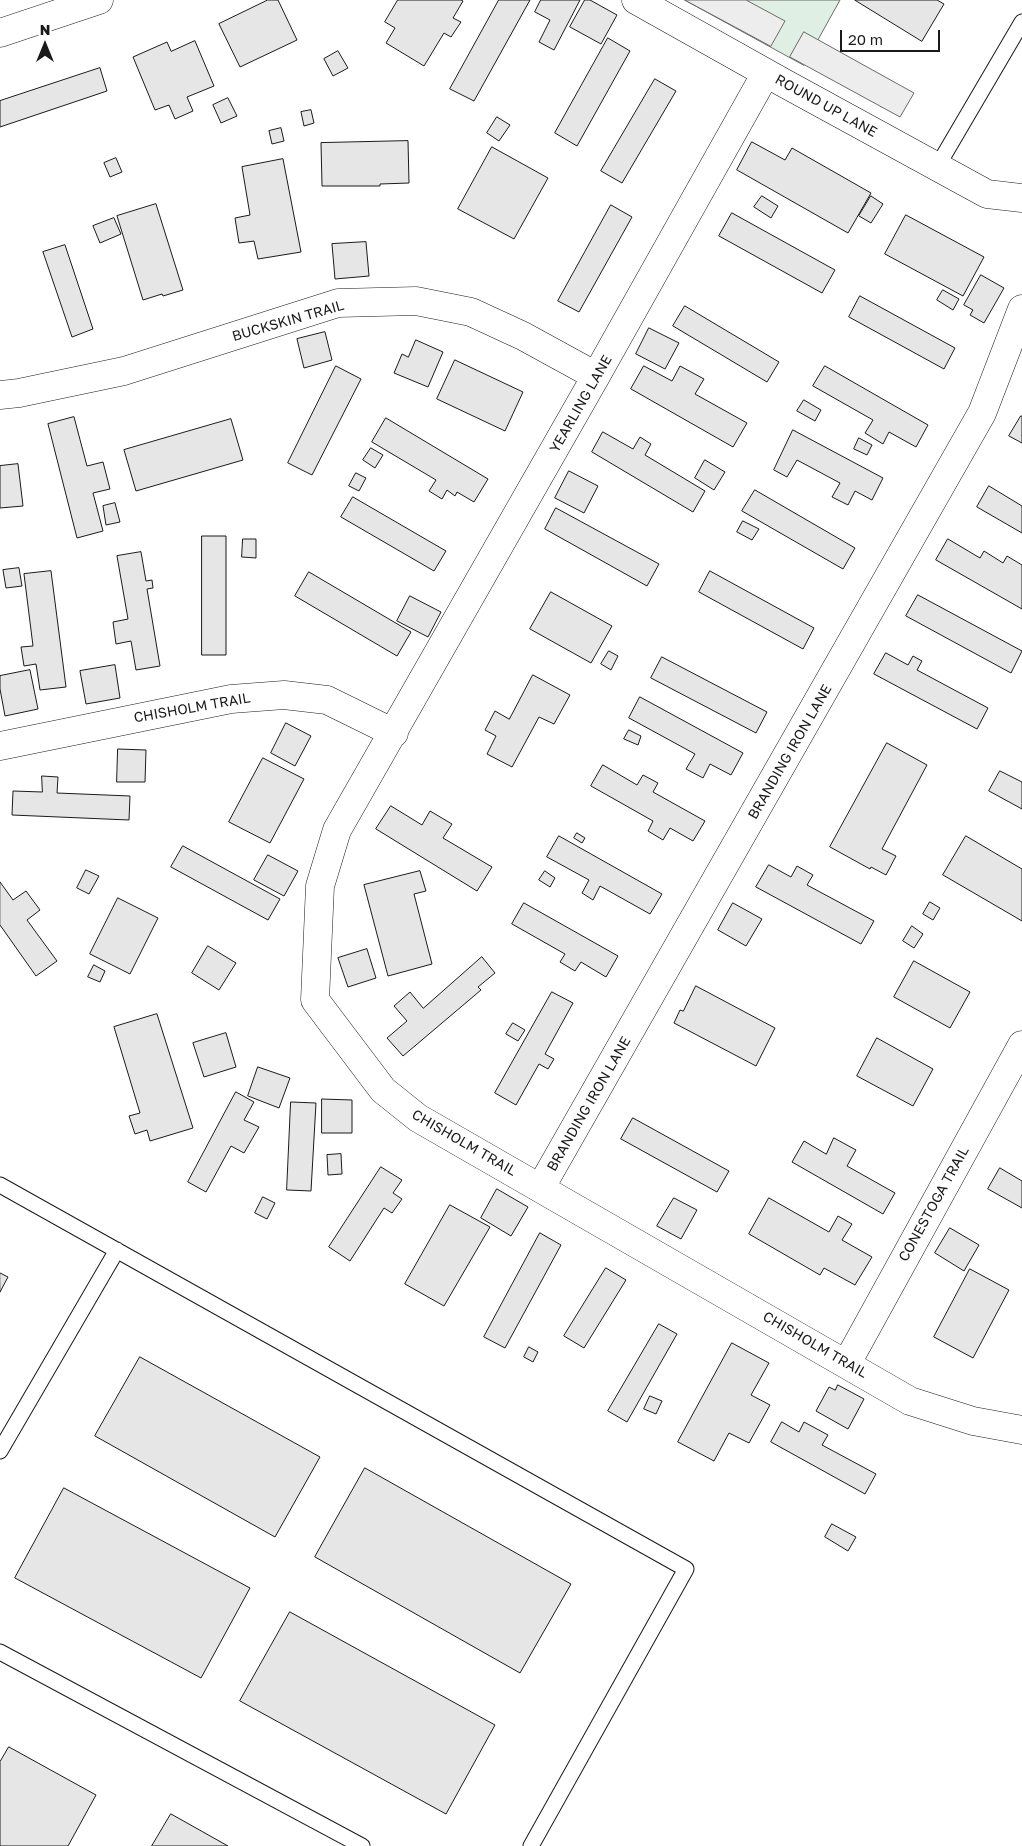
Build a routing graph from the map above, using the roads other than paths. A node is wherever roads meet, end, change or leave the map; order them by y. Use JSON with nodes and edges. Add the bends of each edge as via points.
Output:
{"nodes":[{"id":1,"x":99,"y":0,"type":"edge"},
{"id":2,"x":636,"y":0,"type":"edge"},
{"id":3,"x":1022,"y":22,"type":"edge"},
{"id":4,"x":0,"y":33,"type":"edge"},
{"id":5,"x":766,"y":73,"type":"junction"},
{"id":6,"x":937,"y":166,"type":"junction"},
{"id":7,"x":1022,"y":198,"type":"edge"},
{"id":8,"x":1022,"y":309,"type":"edge"},
{"id":9,"x":596,"y":376,"type":"junction"},
{"id":10,"x":0,"y":395,"type":"edge"},
{"id":11,"x":394,"y":733,"type":"junction"},
{"id":12,"x":0,"y":746,"type":"edge"},
{"id":13,"x":1022,"y":1045,"type":"edge"},
{"id":14,"x":0,"y":1185,"type":"edge"},
{"id":15,"x":541,"y":1187,"type":"junction"},
{"id":16,"x":117,"y":1250,"type":"junction"},
{"id":17,"x":847,"y":1363,"type":"junction"},
{"id":18,"x":1022,"y":1430,"type":"edge"},
{"id":19,"x":0,"y":1451,"type":"edge"},
{"id":20,"x":0,"y":1652,"type":"edge"},
{"id":21,"x":362,"y":1846,"type":"edge"},
{"id":22,"x":531,"y":1846,"type":"edge"}],
"edges":[{"from":1,"to":4,"type":"street"},
{"from":2,"to":5,"type":"street","name":"ROUND UP LANE"},
{"from":3,"to":6,"type":"lane"},
{"from":5,"to":6,"type":"street","name":"ROUND UP LANE"},
{"from":5,"to":9,"type":"street","name":"YEARLING LANE"},
{"from":6,"to":7,"type":"street","name":"ROUND UP LANE","via":[[988,194]]},
{"from":8,"to":15,"type":"street","name":"BRANDING IRON LANE","via":[[982,413]]},
{"from":9,"to":10,"type":"street","name":"BUCKSKIN TRAIL","via":[[471,312],[416,301],[338,303],[124,371]]},
{"from":9,"to":11,"type":"street","name":"YEARLING LANE"},
{"from":11,"to":12,"type":"street","name":"CHISHOLM TRAIL","via":[[327,700],[284,694],[231,699]]},
{"from":11,"to":15,"type":"street","name":"CHISHOLM TRAIL","via":[[337,830],[320,886],[315,1000],[384,1090],[418,1118]]},
{"from":13,"to":17,"type":"street","name":"CONESTOGA TRAIL"},
{"from":14,"to":16,"type":"lane"},
{"from":15,"to":17,"type":"street","name":"CHISHOLM TRAIL"},
{"from":16,"to":19,"type":"lane"},
{"from":16,"to":22,"type":"lane","via":[[686,1569]]},
{"from":17,"to":18,"type":"street","name":"CHISHOLM TRAIL","via":[[910,1401],[973,1421]]},
{"from":20,"to":21,"type":"lane"}]}
